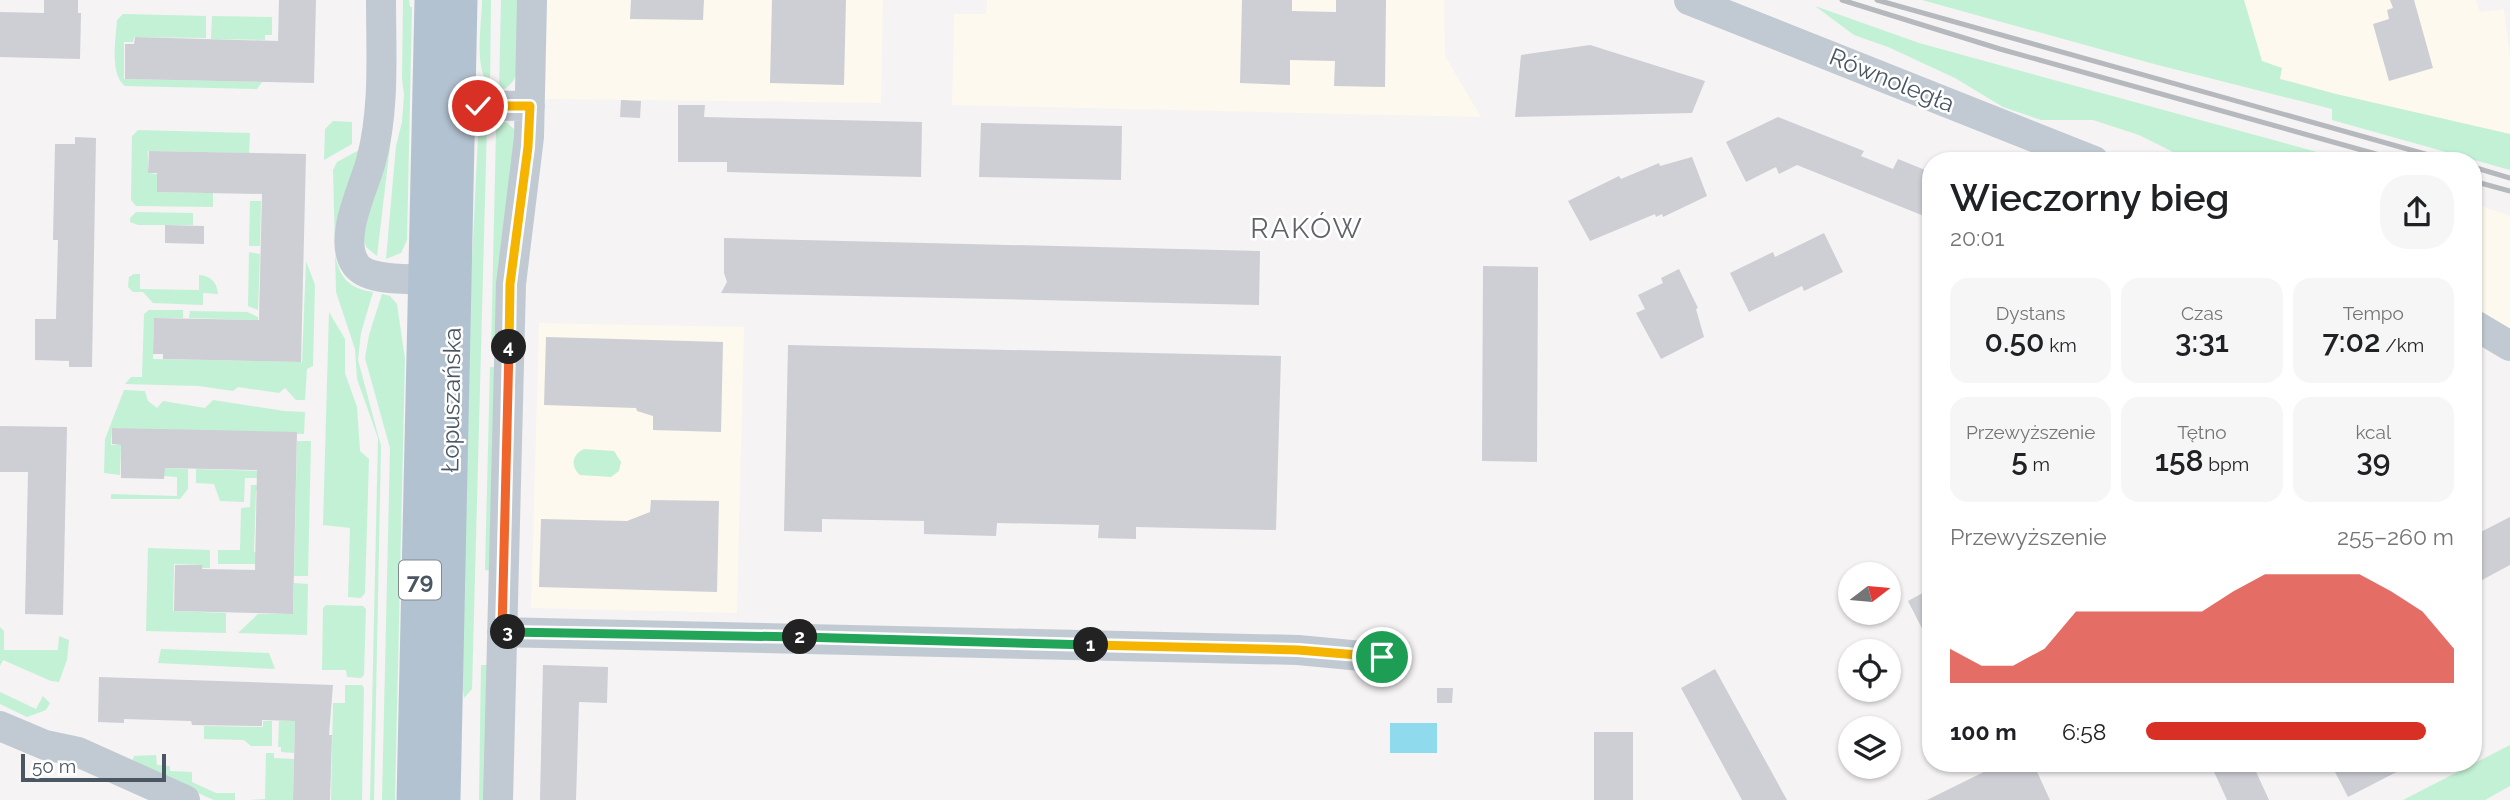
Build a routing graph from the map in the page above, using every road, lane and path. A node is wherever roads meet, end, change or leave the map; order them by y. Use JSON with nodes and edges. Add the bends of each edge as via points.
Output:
{"nodes":[{"id":1,"x":381,"y":0,"type":"edge"},
{"id":2,"x":433,"y":0,"type":"edge"},
{"id":3,"x":459,"y":0,"type":"edge"},
{"id":4,"x":532,"y":0,"type":"edge"},
{"id":5,"x":1689,"y":0,"type":"edge"},
{"id":6,"x":458,"y":106,"type":"junction"},
{"id":7,"x":530,"y":106,"type":"junction"},
{"id":8,"x":2071,"y":152,"type":"edge"},
{"id":9,"x":428,"y":280,"type":"junction"},
{"id":10,"x":2482,"y":329,"type":"edge"},
{"id":11,"x":2510,"y":346,"type":"edge"},
{"id":12,"x":502,"y":632,"type":"junction"},
{"id":13,"x":1382,"y":657,"type":"dead end"},
{"id":14,"x":0,"y":726,"type":"edge"},
{"id":15,"x":45,"y":745,"type":"junction"},
{"id":16,"x":144,"y":800,"type":"edge"},
{"id":17,"x":185,"y":800,"type":"edge"},
{"id":18,"x":415,"y":800,"type":"edge"},
{"id":19,"x":442,"y":800,"type":"edge"},
{"id":20,"x":498,"y":800,"type":"edge"}],
"edges":[{"from":1,"to":9,"type":"street","via":[[378,124],[350,232],[350,251],[366,273]]},
{"from":2,"to":9,"type":"main road","name":"Łopuszańska","number":"79"},
{"from":3,"to":6,"type":"main road","name":"Łopuszańska","number":"79"},
{"from":4,"to":7,"type":"street"},
{"from":5,"to":8,"type":"street","name":"Równoległa"},
{"from":6,"to":7,"type":"street"},
{"from":6,"to":19,"type":"main road","name":"Łopuszańska","number":"79"},
{"from":7,"to":12,"type":"street","via":[[510,284]]},
{"from":9,"to":18,"type":"main road","name":"Łopuszańska","number":"79"},
{"from":10,"to":11,"type":"street"},
{"from":12,"to":13,"type":"street","via":[[1298,650]]},
{"from":12,"to":20,"type":"street"},
{"from":14,"to":15,"type":"street"},
{"from":15,"to":16,"type":"street","via":[[65,764]]},
{"from":15,"to":17,"type":"street","via":[[78,752]]}]}
